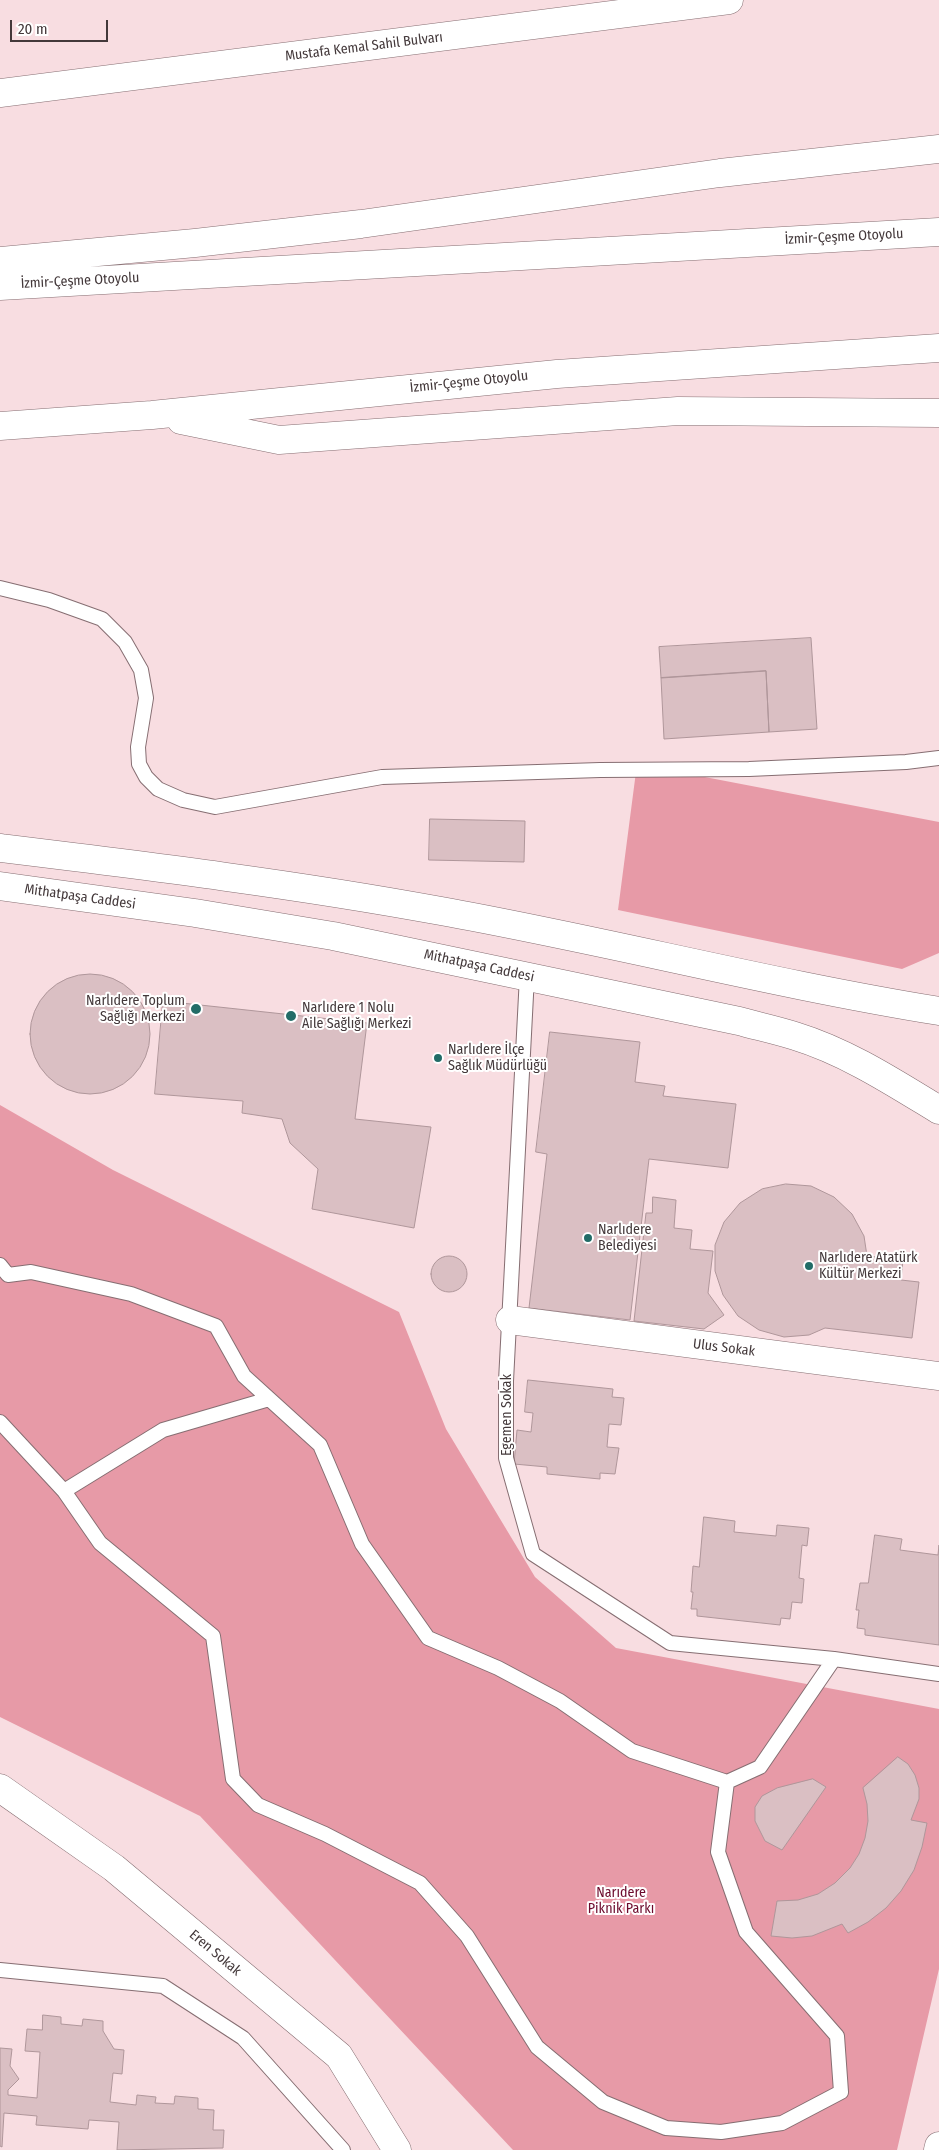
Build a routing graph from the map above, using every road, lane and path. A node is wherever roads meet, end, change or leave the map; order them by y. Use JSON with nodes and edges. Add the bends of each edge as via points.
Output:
{"nodes":[{"id":1,"x":728,"y":0,"type":"edge"},
{"id":2,"x":0,"y":93,"type":"edge"},
{"id":3,"x":933,"y":150,"type":"edge"},
{"id":4,"x":939,"y":232,"type":"edge"},
{"id":5,"x":0,"y":261,"type":"edge"},
{"id":6,"x":0,"y":286,"type":"edge"},
{"id":7,"x":939,"y":348,"type":"edge"},
{"id":8,"x":939,"y":413,"type":"edge"},
{"id":9,"x":152,"y":415,"type":"junction"},
{"id":10,"x":0,"y":426,"type":"edge"},
{"id":11,"x":0,"y":588,"type":"edge"},
{"id":12,"x":939,"y":758,"type":"edge"},
{"id":13,"x":0,"y":848,"type":"edge"},
{"id":14,"x":0,"y":886,"type":"edge"},
{"id":15,"x":527,"y":976,"type":"junction"},
{"id":16,"x":939,"y":1011,"type":"edge"},
{"id":17,"x":939,"y":1110,"type":"edge"},
{"id":18,"x":0,"y":1265,"type":"edge"},
{"id":19,"x":510,"y":1320,"type":"junction"},
{"id":20,"x":939,"y":1376,"type":"edge"},
{"id":21,"x":269,"y":1399,"type":"junction"},
{"id":22,"x":0,"y":1422,"type":"edge"},
{"id":23,"x":64,"y":1490,"type":"junction"},
{"id":24,"x":834,"y":1659,"type":"junction"},
{"id":25,"x":939,"y":1674,"type":"edge"},
{"id":26,"x":727,"y":1782,"type":"junction"},
{"id":27,"x":0,"y":1788,"type":"edge"},
{"id":28,"x":0,"y":1970,"type":"edge"},
{"id":29,"x":939,"y":2146,"type":"edge"},
{"id":30,"x":343,"y":2150,"type":"edge"},
{"id":31,"x":397,"y":2150,"type":"edge"},
{"id":32,"x":938,"y":2150,"type":"edge"}],
"edges":[{"from":1,"to":2,"type":"main road","name":"Mustafa Kemal Sahil Bulvarı"},
{"from":3,"to":5,"type":"main road","via":[[720,173],[361,224]]},
{"from":4,"to":6,"type":"main road","name":"İzmir-Çeşme Otoyolu"},
{"from":7,"to":9,"type":"main road","name":"İzmir-Çeşme Otoyolu","via":[[557,374]]},
{"from":8,"to":9,"type":"main road","via":[[678,412],[279,440]]},
{"from":9,"to":10,"type":"main road","name":"İzmir-Çeşme Otoyolu"},
{"from":11,"to":12,"type":"lane","via":[[49,600],[102,619],[125,642],[141,670],[146,698],[138,747],[139,764],[146,777],[158,789],[183,800],[215,807],[382,777],[749,769]]},
{"from":13,"to":16,"type":"main road","via":[[321,890],[598,941]]},
{"from":14,"to":15,"type":"main road","name":"Mithatpaşa Caddesi","via":[[332,936]]},
{"from":15,"to":17,"type":"main road","name":"Mithatpaşa Caddesi","via":[[796,1036],[874,1070]]},
{"from":15,"to":19,"type":"lane","name":"Egemen Sokak"},
{"from":18,"to":21,"type":"lane","via":[[8,1275],[31,1272],[130,1294],[216,1326],[244,1376]]},
{"from":19,"to":20,"type":"main road","name":"Ulus Sokak"},
{"from":19,"to":24,"type":"lane","name":"Egemen Sokak","via":[[506,1458],[533,1554],[670,1643]]},
{"from":21,"to":23,"type":"lane","via":[[163,1430]]},
{"from":21,"to":26,"type":"lane","via":[[320,1445],[362,1544],[428,1638],[498,1668],[560,1700],[632,1750]]},
{"from":22,"to":23,"type":"lane"},
{"from":23,"to":26,"type":"lane","via":[[100,1543],[213,1636],[232,1779],[258,1805],[325,1834],[420,1883],[467,1936],[537,2047],[603,2102],[666,2128],[721,2132],[782,2122],[841,2092],[837,2036],[746,1932],[718,1852]]},
{"from":24,"to":25,"type":"lane","name":"Egemen Sokak"},
{"from":24,"to":26,"type":"lane","via":[[760,1767]]},
{"from":27,"to":31,"type":"main road","name":"Eren Sokak","via":[[114,1868],[339,2056]]},
{"from":28,"to":30,"type":"lane","via":[[163,1986],[243,2038]]},
{"from":29,"to":32,"type":"main road"}]}
